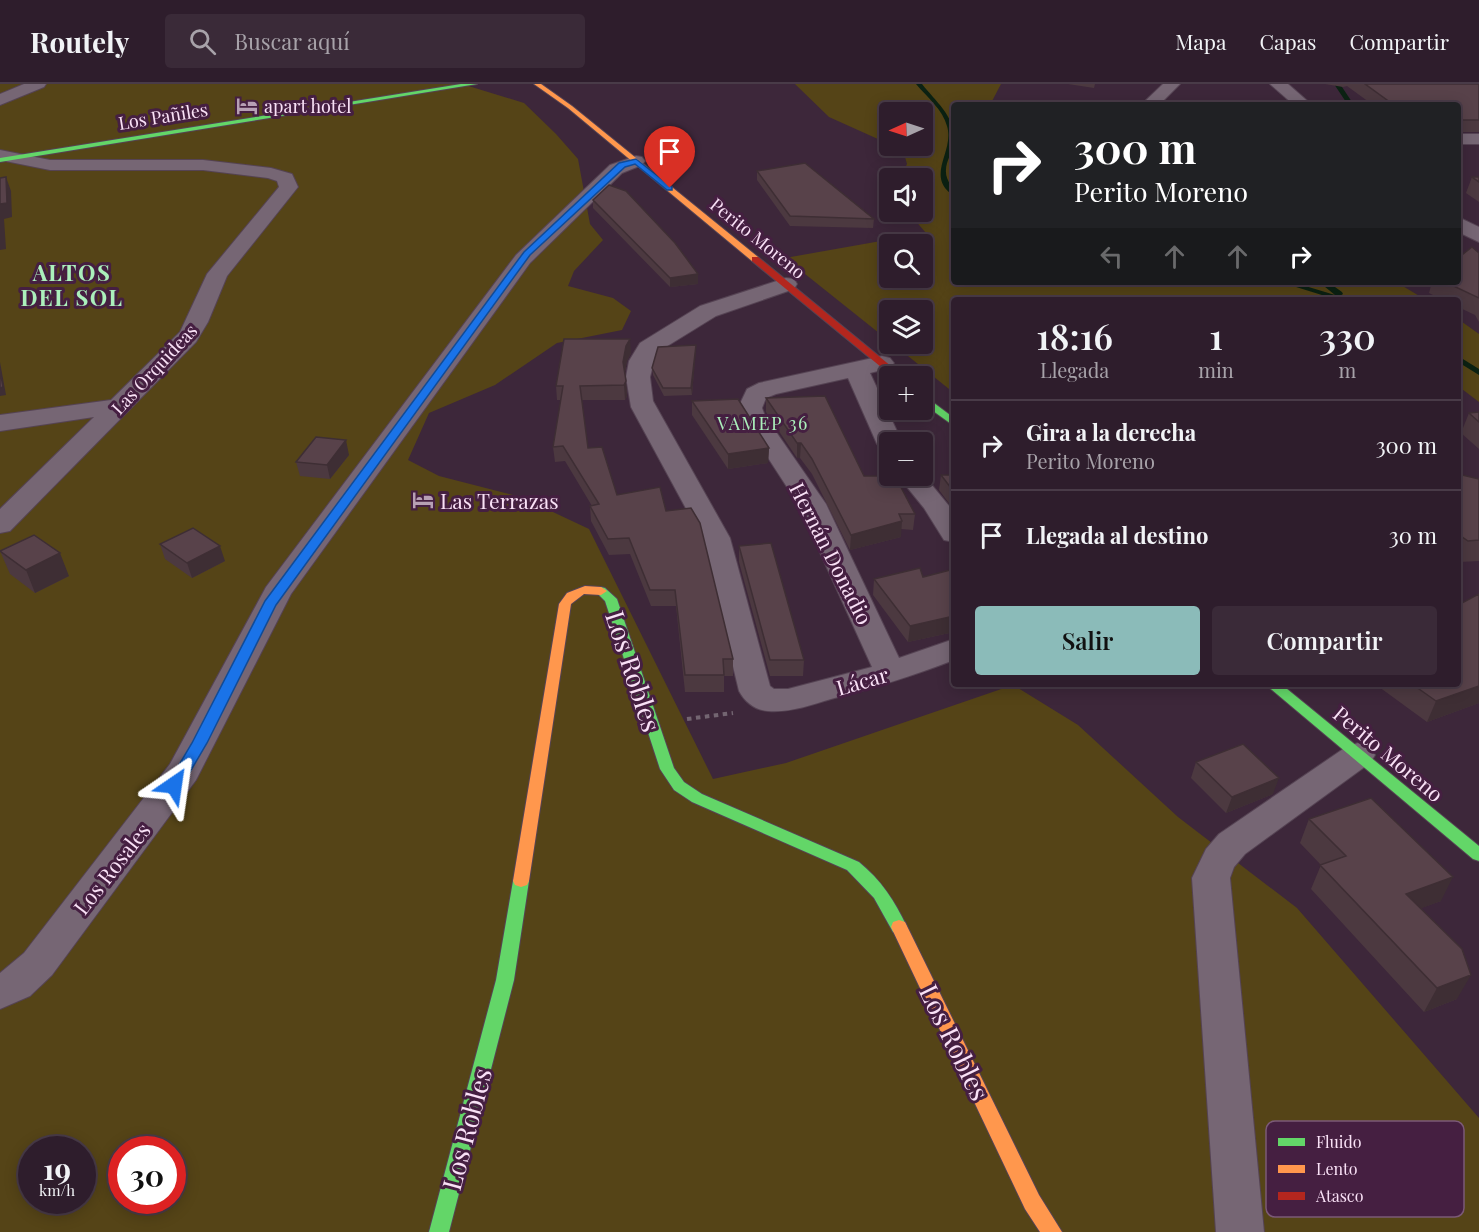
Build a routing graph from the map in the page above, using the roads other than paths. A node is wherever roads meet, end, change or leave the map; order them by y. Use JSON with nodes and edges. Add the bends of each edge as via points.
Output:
{"nodes":[{"id":1,"x":38,"y":84,"type":"edge"},
{"id":2,"x":474,"y":84,"type":"edge"},
{"id":3,"x":537,"y":84,"type":"edge"},
{"id":4,"x":1172,"y":84,"type":"edge"},
{"id":5,"x":1278,"y":84,"type":"edge"},
{"id":6,"x":0,"y":100,"type":"edge"},
{"id":7,"x":1152,"y":102,"type":"edge"},
{"id":8,"x":1300,"y":102,"type":"edge"},
{"id":9,"x":1461,"y":139,"type":"edge"},
{"id":10,"x":1479,"y":139,"type":"edge"},
{"id":11,"x":6,"y":158,"type":"edge"},
{"id":12,"x":636,"y":161,"type":"junction"},
{"id":13,"x":1461,"y":225,"type":"edge"},
{"id":14,"x":1479,"y":236,"type":"edge"},
{"id":15,"x":786,"y":284,"type":"junction"},
{"id":16,"x":885,"y":366,"type":"edge"},
{"id":17,"x":856,"y":369,"type":"junction"},
{"id":18,"x":879,"y":370,"type":"edge"},
{"id":19,"x":119,"y":406,"type":"junction"},
{"id":20,"x":933,"y":406,"type":"edge"},
{"id":21,"x":951,"y":421,"type":"edge"},
{"id":22,"x":0,"y":423,"type":"edge"},
{"id":23,"x":885,"y":432,"type":"edge"},
{"id":24,"x":920,"y":486,"type":"edge"},
{"id":25,"x":0,"y":525,"type":"edge"},
{"id":26,"x":951,"y":529,"type":"edge"},
{"id":27,"x":951,"y":650,"type":"edge"},
{"id":28,"x":890,"y":673,"type":"junction"},
{"id":29,"x":1276,"y":687,"type":"edge"},
{"id":30,"x":1358,"y":755,"type":"junction"},
{"id":31,"x":1479,"y":855,"type":"edge"},
{"id":32,"x":0,"y":992,"type":"edge"},
{"id":33,"x":439,"y":1232,"type":"edge"},
{"id":34,"x":1052,"y":1232,"type":"edge"},
{"id":35,"x":1240,"y":1232,"type":"edge"}],
"edges":[{"from":1,"to":6,"type":"street"},
{"from":2,"to":11,"type":"street","name":"Los Pañiles"},
{"from":3,"to":12,"type":"street","name":"Perito Moreno"},
{"from":4,"to":7,"type":"street"},
{"from":5,"to":8,"type":"street"},
{"from":9,"to":10,"type":"street"},
{"from":11,"to":19,"type":"street","name":"Las Orquideas","via":[[50,165],[202,165],[271,173],[288,183],[283,196],[218,273],[200,320],[188,337]]},
{"from":12,"to":15,"type":"street","name":"Perito Moreno"},
{"from":12,"to":32,"type":"street","name":"Los Rosales","via":[[616,169],[527,254],[270,604],[200,743],[174,785],[38,963],[16,984]]},
{"from":13,"to":14,"type":"street"},
{"from":15,"to":16,"type":"street","name":"Perito Moreno"},
{"from":15,"to":28,"type":"street","name":"Lácar","via":[[708,310],[648,348],[642,357],[638,387],[643,407],[716,538],[758,695],[767,700],[788,700]]},
{"from":17,"to":18,"type":"street","name":"Hernán Donadio"},
{"from":17,"to":23,"type":"street"},
{"from":17,"to":28,"type":"street","name":"Hernán Donadio","via":[[768,388],[756,394],[750,408],[812,504]]},
{"from":19,"to":22,"type":"street"},
{"from":19,"to":25,"type":"street","name":"Las Orquideas"},
{"from":20,"to":21,"type":"street"},
{"from":24,"to":26,"type":"street"},
{"from":27,"to":28,"type":"street","name":"Lácar"},
{"from":29,"to":30,"type":"street","name":"Perito Moreno"},
{"from":30,"to":31,"type":"street","name":"Perito Moreno"},
{"from":30,"to":35,"type":"street","via":[[1232,844],[1222,853],[1211,878]]},
{"from":33,"to":34,"type":"street","name":"Los Robles","via":[[505,980],[565,604],[574,593],[586,589],[599,590],[611,599],[671,778],[687,792],[853,866],[877,887],[1032,1202]]}]}
